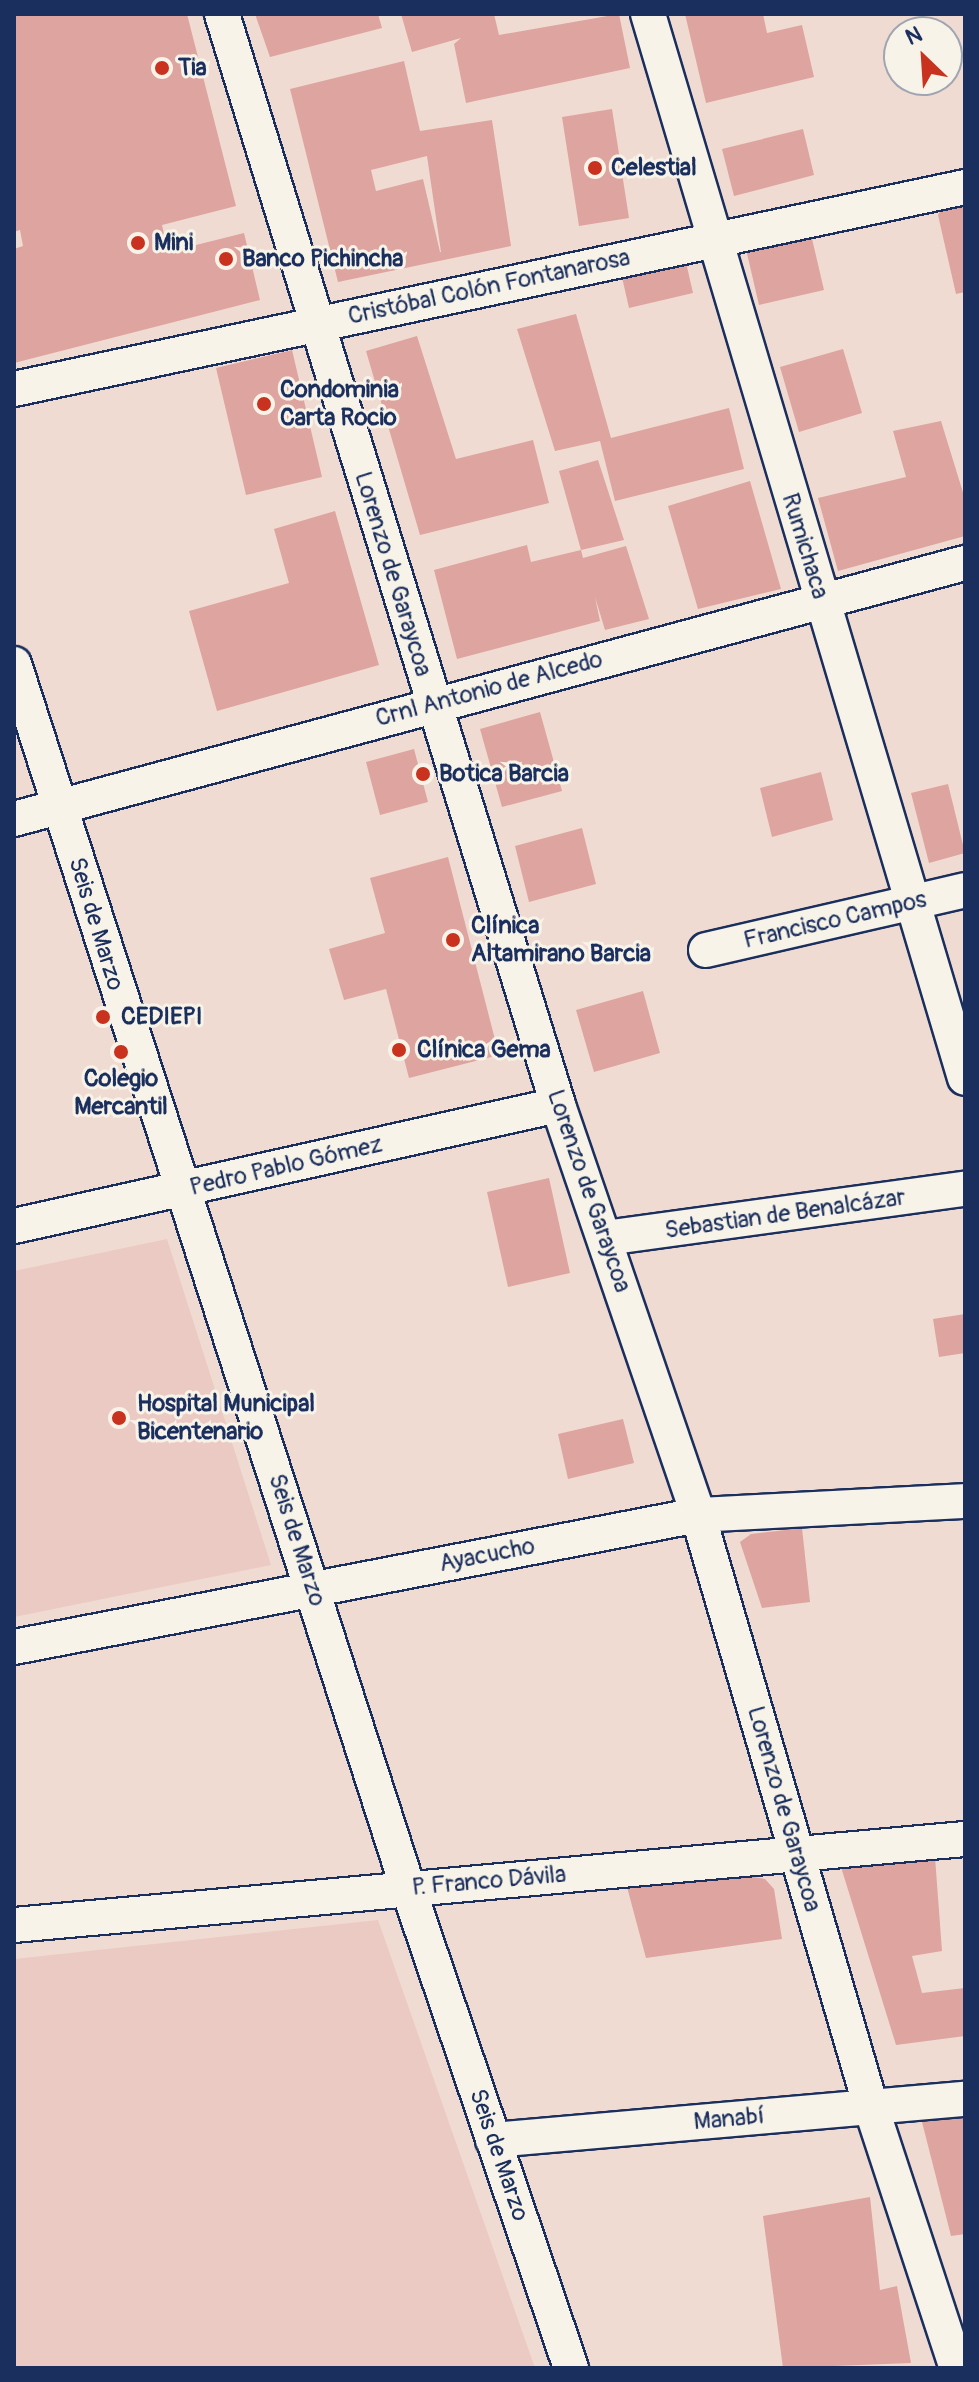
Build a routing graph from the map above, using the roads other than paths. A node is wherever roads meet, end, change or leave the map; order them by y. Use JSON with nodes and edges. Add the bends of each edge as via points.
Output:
{"nodes":[{"id":1,"x":222,"y":14,"type":"edge"},
{"id":2,"x":648,"y":14,"type":"edge"},
{"id":3,"x":965,"y":187,"type":"edge"},
{"id":4,"x":711,"y":241,"type":"junction"},
{"id":5,"x":317,"y":323,"type":"junction"},
{"id":6,"x":14,"y":389,"type":"edge"},
{"id":7,"x":965,"y":563,"type":"edge"},
{"id":8,"x":821,"y":598,"type":"junction"},
{"id":9,"x":14,"y":664,"type":"edge"},
{"id":10,"x":433,"y":705,"type":"junction"},
{"id":11,"x":60,"y":808,"type":"junction"},
{"id":12,"x":14,"y":819,"type":"edge"},
{"id":13,"x":965,"y":890,"type":"edge"},
{"id":14,"x":913,"y":901,"type":"junction"},
{"id":15,"x":706,"y":950,"type":"dead end"},
{"id":16,"x":965,"y":1078,"type":"edge"},
{"id":17,"x":558,"y":1105,"type":"junction"},
{"id":18,"x":965,"y":1189,"type":"edge"},
{"id":19,"x":179,"y":1190,"type":"junction"},
{"id":20,"x":14,"y":1226,"type":"edge"},
{"id":21,"x":605,"y":1238,"type":"junction"},
{"id":22,"x":965,"y":1501,"type":"edge"},
{"id":23,"x":698,"y":1515,"type":"junction"},
{"id":24,"x":313,"y":1587,"type":"junction"},
{"id":25,"x":14,"y":1647,"type":"edge"},
{"id":26,"x":965,"y":1839,"type":"edge"},
{"id":27,"x":797,"y":1853,"type":"junction"},
{"id":28,"x":408,"y":1888,"type":"junction"},
{"id":29,"x":14,"y":1925,"type":"edge"},
{"id":30,"x":965,"y":2099,"type":"edge"},
{"id":31,"x":871,"y":2107,"type":"junction"},
{"id":32,"x":493,"y":2140,"type":"junction"},
{"id":33,"x":571,"y":2368,"type":"edge"},
{"id":34,"x":957,"y":2368,"type":"edge"}],
"edges":[{"from":1,"to":5,"type":"street","name":"Lorenzo de Garaycoa"},
{"from":2,"to":4,"type":"street","name":"Rumichaca"},
{"from":3,"to":4,"type":"street","name":"Cristóbal Colón Fontanarosa"},
{"from":4,"to":5,"type":"street","name":"Cristóbal Colón Fontanarosa"},
{"from":4,"to":8,"type":"street","name":"Rumichaca"},
{"from":5,"to":6,"type":"street","name":"Cristóbal Colón Fontanarosa"},
{"from":5,"to":10,"type":"street","name":"Lorenzo de Garaycoa"},
{"from":7,"to":8,"type":"street","name":"Crnl Antonio de Alcedo"},
{"from":8,"to":10,"type":"street","name":"Crnl Antonio de Alcedo"},
{"from":8,"to":14,"type":"street","name":"Rumichaca"},
{"from":9,"to":11,"type":"street","name":"Seis de Marzo"},
{"from":10,"to":11,"type":"street","name":"Crnl Antonio de Alcedo"},
{"from":10,"to":17,"type":"street","name":"Lorenzo de Garaycoa"},
{"from":11,"to":12,"type":"street","name":"Crnl Antonio de Alcedo"},
{"from":11,"to":19,"type":"street","name":"Seis de Marzo"},
{"from":13,"to":14,"type":"street","name":"Francisco Campos"},
{"from":14,"to":15,"type":"street","name":"Francisco Campos"},
{"from":14,"to":16,"type":"street","name":"Rumichaca"},
{"from":17,"to":19,"type":"street","name":"Pedro Pablo Gómez"},
{"from":17,"to":21,"type":"street","name":"Lorenzo de Garaycoa"},
{"from":18,"to":21,"type":"street","name":"Sebastian de Benalcázar"},
{"from":19,"to":20,"type":"street","name":"Pedro Pablo Gómez"},
{"from":19,"to":24,"type":"street","name":"Seis de Marzo"},
{"from":21,"to":23,"type":"street","name":"Lorenzo de Garaycoa"},
{"from":22,"to":23,"type":"street","name":"Ayacucho"},
{"from":23,"to":24,"type":"street","name":"Ayacucho"},
{"from":23,"to":27,"type":"street","name":"Lorenzo de Garaycoa"},
{"from":24,"to":25,"type":"street","name":"Ayacucho"},
{"from":24,"to":28,"type":"street","name":"Seis de Marzo"},
{"from":26,"to":27,"type":"street","name":"P. Franco Dávila"},
{"from":27,"to":28,"type":"street","name":"P. Franco Dávila"},
{"from":27,"to":31,"type":"street","name":"Lorenzo de Garaycoa"},
{"from":28,"to":29,"type":"street","name":"P. Franco Dávila"},
{"from":28,"to":32,"type":"street","name":"Seis de Marzo"},
{"from":30,"to":31,"type":"street","name":"Manabí"},
{"from":31,"to":32,"type":"street","name":"Manabí"},
{"from":31,"to":34,"type":"street","name":"Lorenzo de Garaycoa"},
{"from":32,"to":33,"type":"street","name":"Seis de Marzo"}]}
